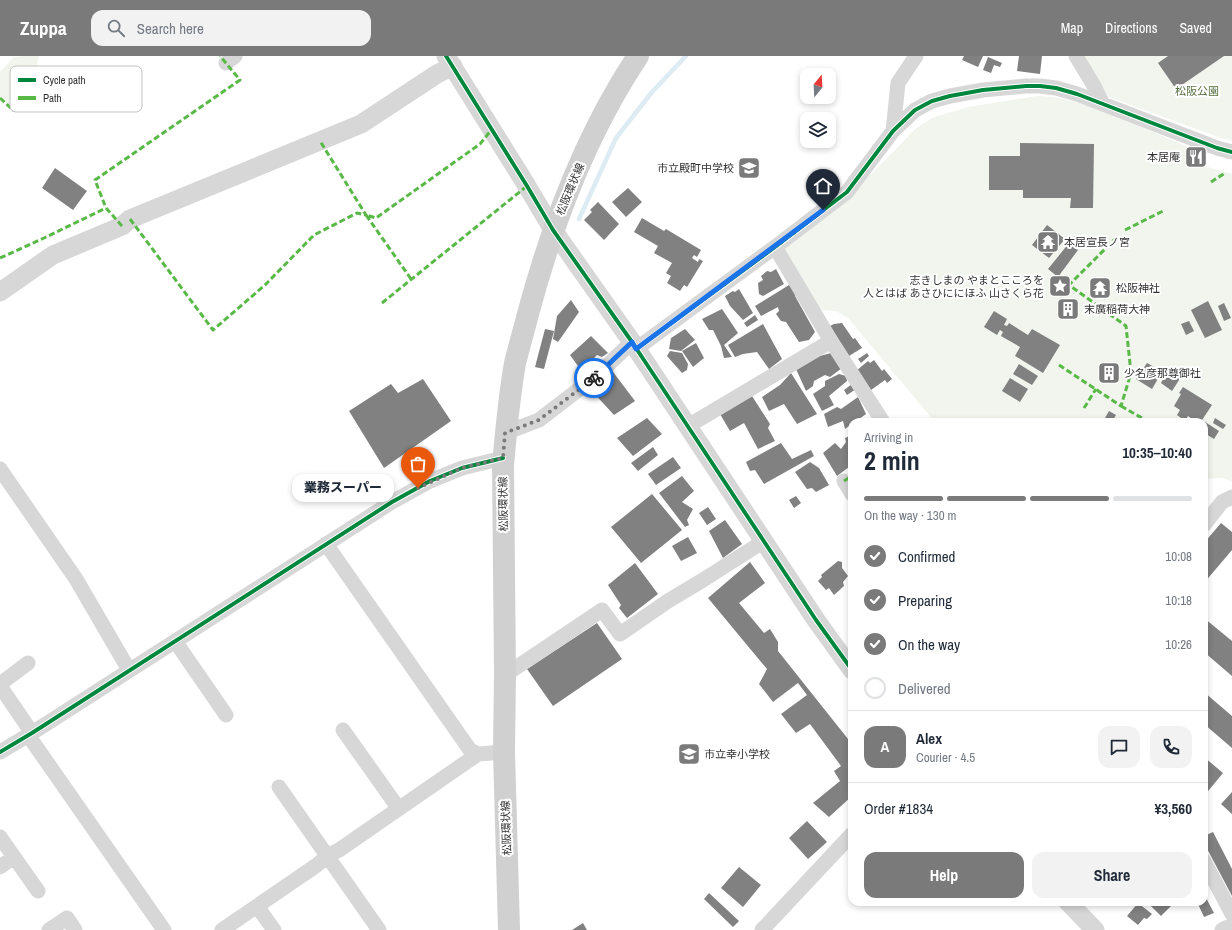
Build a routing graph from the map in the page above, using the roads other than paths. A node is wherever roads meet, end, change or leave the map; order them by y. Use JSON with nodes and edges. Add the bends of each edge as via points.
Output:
{"nodes":[{"id":1,"x":638,"y":56,"type":"edge"},
{"id":2,"x":916,"y":56,"type":"edge"},
{"id":3,"x":1076,"y":56,"type":"edge"},
{"id":4,"x":450,"y":61,"type":"edge"},
{"id":5,"x":1103,"y":104,"type":"junction"},
{"id":6,"x":893,"y":131,"type":"junction"},
{"id":7,"x":1232,"y":152,"type":"edge"},
{"id":8,"x":553,"y":230,"type":"junction"},
{"id":9,"x":774,"y":247,"type":"junction"},
{"id":10,"x":0,"y":292,"type":"edge"},
{"id":11,"x":831,"y":341,"type":"junction"},
{"id":12,"x":634,"y":346,"type":"junction"},
{"id":13,"x":880,"y":418,"type":"edge"},
{"id":14,"x":688,"y":426,"type":"junction"},
{"id":15,"x":505,"y":433,"type":"junction"},
{"id":16,"x":503,"y":458,"type":"junction"},
{"id":17,"x":1,"y":471,"type":"edge"},
{"id":18,"x":844,"y":481,"type":"dead end"},
{"id":19,"x":848,"y":488,"type":"edge"},
{"id":20,"x":1232,"y":497,"type":"edge"},
{"id":21,"x":1208,"y":521,"type":"edge"},
{"id":22,"x":764,"y":541,"type":"junction"},
{"id":23,"x":326,"y":544,"type":"junction"},
{"id":24,"x":175,"y":641,"type":"junction"},
{"id":25,"x":28,"y":663,"type":"dead end"},
{"id":26,"x":848,"y":664,"type":"edge"},
{"id":27,"x":129,"y":670,"type":"junction"},
{"id":28,"x":505,"y":675,"type":"junction"},
{"id":29,"x":0,"y":685,"type":"edge"},
{"id":30,"x":226,"y":715,"type":"dead end"},
{"id":31,"x":343,"y":730,"type":"dead end"},
{"id":32,"x":30,"y":734,"type":"junction"},
{"id":33,"x":0,"y":752,"type":"edge"},
{"id":34,"x":504,"y":752,"type":"junction"},
{"id":35,"x":478,"y":754,"type":"junction"},
{"id":36,"x":279,"y":787,"type":"dead end"},
{"id":37,"x":399,"y":809,"type":"junction"},
{"id":38,"x":0,"y":837,"type":"edge"},
{"id":39,"x":848,"y":838,"type":"edge"},
{"id":40,"x":327,"y":856,"type":"junction"},
{"id":41,"x":14,"y":857,"type":"junction"},
{"id":42,"x":0,"y":866,"type":"edge"},
{"id":43,"x":1208,"y":869,"type":"edge"},
{"id":44,"x":38,"y":891,"type":"dead end"},
{"id":45,"x":257,"y":906,"type":"junction"},
{"id":46,"x":1072,"y":906,"type":"edge"},
{"id":47,"x":1232,"y":914,"type":"edge"},
{"id":48,"x":1232,"y":925,"type":"edge"},
{"id":49,"x":49,"y":930,"type":"edge"},
{"id":50,"x":75,"y":930,"type":"edge"},
{"id":51,"x":164,"y":930,"type":"edge"},
{"id":52,"x":222,"y":930,"type":"edge"},
{"id":53,"x":274,"y":930,"type":"edge"},
{"id":54,"x":379,"y":930,"type":"edge"},
{"id":55,"x":509,"y":930,"type":"edge"},
{"id":56,"x":762,"y":930,"type":"edge"},
{"id":57,"x":1095,"y":930,"type":"edge"},
{"id":58,"x":1222,"y":930,"type":"edge"}],
"edges":[{"from":1,"to":8,"type":"main road","name":"松阪環状線","via":[[608,105],[580,163]]},
{"from":2,"to":6,"type":"street","via":[[898,83]]},
{"from":3,"to":5,"type":"street"},
{"from":4,"to":8,"type":"street"},
{"from":4,"to":10,"type":"street","via":[[437,74],[361,124],[130,219],[122,226],[53,255]]},
{"from":5,"to":6,"type":"street","via":[[1077,94],[1040,86],[983,90],[932,101],[915,110]]},
{"from":5,"to":7,"type":"street"},
{"from":6,"to":9,"type":"street","via":[[847,192]]},
{"from":8,"to":12,"type":"street"},
{"from":8,"to":15,"type":"main road","name":"松阪環状線","via":[[515,363]]},
{"from":9,"to":11,"type":"street"},
{"from":9,"to":12,"type":"street"},
{"from":11,"to":13,"type":"street"},
{"from":11,"to":14,"type":"street"},
{"from":12,"to":14,"type":"street"},
{"from":12,"to":15,"type":"street","via":[[539,420]]},
{"from":14,"to":22,"type":"street"},
{"from":15,"to":16,"type":"main road","name":"松阪環状線"},
{"from":16,"to":23,"type":"street","via":[[462,468],[430,482],[392,502]]},
{"from":16,"to":28,"type":"main road","name":"松阪環状線"},
{"from":17,"to":27,"type":"street","via":[[76,579]]},
{"from":18,"to":19,"type":"street"},
{"from":20,"to":21,"type":"street","via":[[1222,502]]},
{"from":22,"to":26,"type":"street"},
{"from":22,"to":28,"type":"street","via":[[620,634],[602,610]]},
{"from":23,"to":24,"type":"street"},
{"from":23,"to":35,"type":"street","via":[[470,750]]},
{"from":24,"to":27,"type":"street"},
{"from":24,"to":30,"type":"street"},
{"from":25,"to":29,"type":"street"},
{"from":27,"to":32,"type":"street"},
{"from":28,"to":34,"type":"main road","name":"松阪環状線"},
{"from":29,"to":32,"type":"street"},
{"from":31,"to":37,"type":"street"},
{"from":32,"to":33,"type":"street"},
{"from":32,"to":51,"type":"street"},
{"from":34,"to":35,"type":"street"},
{"from":34,"to":55,"type":"main road","name":"松阪環状線"},
{"from":35,"to":37,"type":"street"},
{"from":36,"to":40,"type":"street"},
{"from":37,"to":40,"type":"street"},
{"from":38,"to":41,"type":"street"},
{"from":39,"to":56,"type":"street"},
{"from":40,"to":45,"type":"street"},
{"from":40,"to":54,"type":"street"},
{"from":41,"to":42,"type":"street"},
{"from":41,"to":44,"type":"street"},
{"from":43,"to":47,"type":"street"},
{"from":45,"to":52,"type":"street"},
{"from":45,"to":53,"type":"street"},
{"from":46,"to":57,"type":"street"},
{"from":48,"to":58,"type":"street"},
{"from":49,"to":50,"type":"street","via":[[67,918]]}]}
